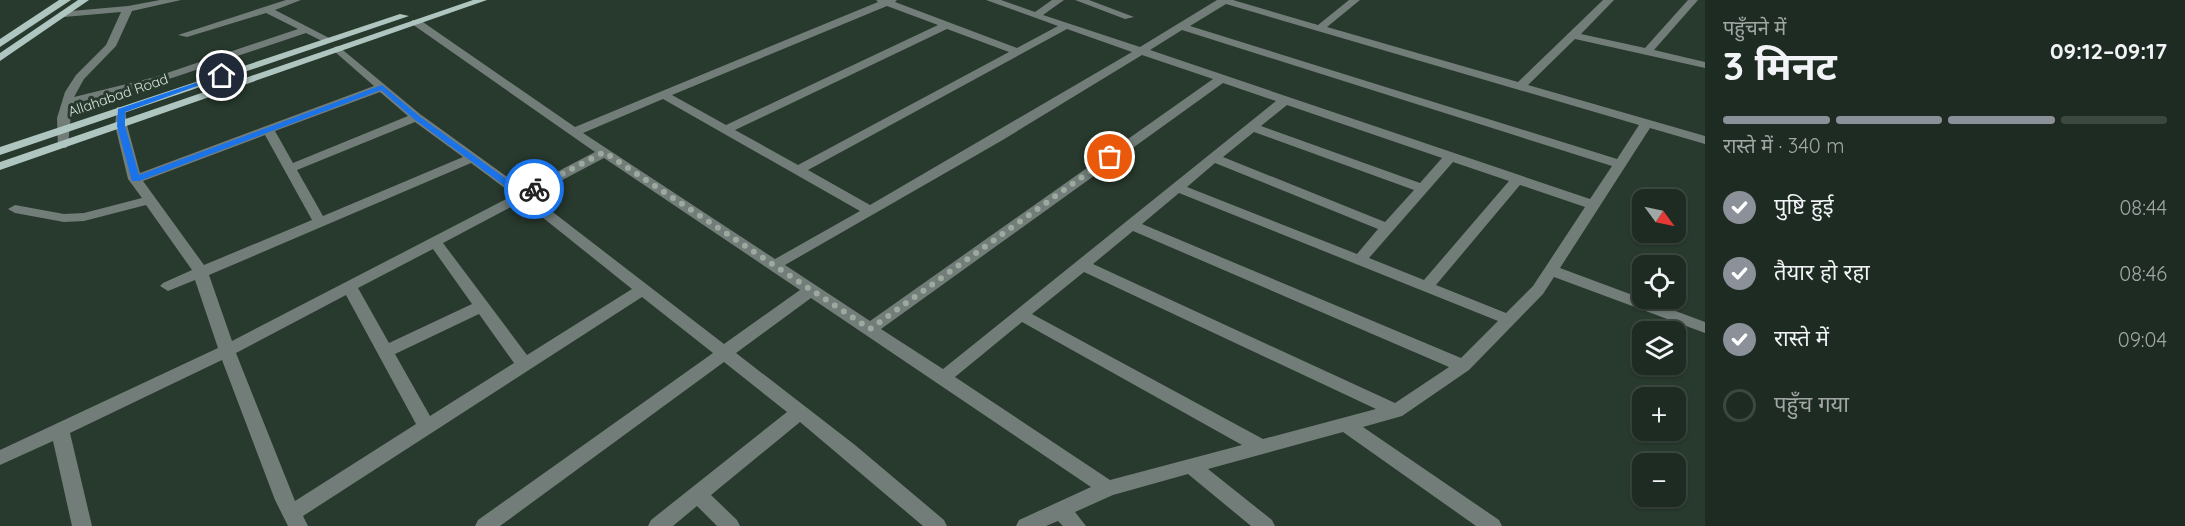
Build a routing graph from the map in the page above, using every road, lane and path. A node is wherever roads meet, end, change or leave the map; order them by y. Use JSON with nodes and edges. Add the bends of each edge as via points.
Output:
{"nodes":[{"id":1,"x":66,"y":0,"type":"edge"},
{"id":2,"x":84,"y":0,"type":"edge"},
{"id":3,"x":176,"y":0,"type":"edge"},
{"id":4,"x":296,"y":0,"type":"edge"},
{"id":5,"x":452,"y":0,"type":"edge"},
{"id":6,"x":482,"y":0,"type":"edge"},
{"id":7,"x":991,"y":0,"type":"edge"},
{"id":8,"x":1059,"y":0,"type":"edge"},
{"id":9,"x":1080,"y":0,"type":"edge"},
{"id":10,"x":1223,"y":0,"type":"edge"},
{"id":11,"x":1355,"y":0,"type":"edge"},
{"id":12,"x":1609,"y":0,"type":"edge"},
{"id":13,"x":1695,"y":0,"type":"edge"},
{"id":14,"x":887,"y":1,"type":"edge"},
{"id":15,"x":1705,"y":2,"type":"edge"},
{"id":16,"x":128,"y":9,"type":"junction"},
{"id":17,"x":266,"y":9,"type":"junction"},
{"id":18,"x":64,"y":14,"type":"junction"},
{"id":19,"x":1036,"y":15,"type":"junction"},
{"id":20,"x":1130,"y":17,"type":"dead end"},
{"id":21,"x":416,"y":22,"type":"junction"},
{"id":22,"x":49,"y":24,"type":"junction"},
{"id":23,"x":946,"y":25,"type":"junction"},
{"id":24,"x":28,"y":26,"type":"junction"},
{"id":25,"x":1066,"y":26,"type":"junction"},
{"id":26,"x":1182,"y":27,"type":"junction"},
{"id":27,"x":1320,"y":28,"type":"junction"},
{"id":28,"x":306,"y":30,"type":"junction"},
{"id":29,"x":183,"y":35,"type":"dead end"},
{"id":30,"x":1572,"y":35,"type":"junction"},
{"id":31,"x":328,"y":40,"type":"junction"},
{"id":32,"x":0,"y":44,"type":"edge"},
{"id":33,"x":338,"y":49,"type":"junction"},
{"id":34,"x":1143,"y":51,"type":"junction"},
{"id":35,"x":1018,"y":52,"type":"junction"},
{"id":36,"x":1647,"y":52,"type":"junction"},
{"id":37,"x":0,"y":58,"type":"edge"},
{"id":38,"x":1705,"y":65,"type":"edge"},
{"id":39,"x":1222,"y":78,"type":"junction"},
{"id":40,"x":1522,"y":85,"type":"junction"},
{"id":41,"x":382,"y":87,"type":"junction"},
{"id":42,"x":665,"y":96,"type":"junction"},
{"id":43,"x":1285,"y":100,"type":"junction"},
{"id":44,"x":67,"y":102,"type":"junction"},
{"id":45,"x":121,"y":110,"type":"junction"},
{"id":46,"x":416,"y":117,"type":"junction"},
{"id":47,"x":1646,"y":124,"type":"junction"},
{"id":48,"x":121,"y":126,"type":"junction"},
{"id":49,"x":1252,"y":127,"type":"junction"},
{"id":50,"x":268,"y":129,"type":"junction"},
{"id":51,"x":62,"y":130,"type":"junction"},
{"id":52,"x":725,"y":130,"type":"junction"},
{"id":53,"x":574,"y":132,"type":"junction"},
{"id":54,"x":1705,"y":140,"type":"edge"},
{"id":55,"x":62,"y":145,"type":"junction"},
{"id":56,"x":0,"y":152,"type":"edge"},
{"id":57,"x":604,"y":152,"type":"junction"},
{"id":58,"x":1450,"y":156,"type":"junction"},
{"id":59,"x":473,"y":158,"type":"junction"},
{"id":60,"x":1214,"y":158,"type":"junction"},
{"id":61,"x":1620,"y":164,"type":"junction"},
{"id":62,"x":0,"y":166,"type":"edge"},
{"id":63,"x":291,"y":168,"type":"junction"},
{"id":64,"x":799,"y":170,"type":"junction"},
{"id":65,"x":135,"y":179,"type":"junction"},
{"id":66,"x":1518,"y":179,"type":"junction"},
{"id":67,"x":1178,"y":188,"type":"junction"},
{"id":68,"x":1422,"y":188,"type":"junction"},
{"id":69,"x":523,"y":195,"type":"junction"},
{"id":70,"x":150,"y":200,"type":"junction"},
{"id":71,"x":1593,"y":205,"type":"junction"},
{"id":72,"x":15,"y":209,"type":"dead end"},
{"id":73,"x":871,"y":211,"type":"junction"},
{"id":74,"x":319,"y":222,"type":"junction"},
{"id":75,"x":1132,"y":225,"type":"junction"},
{"id":76,"x":1387,"y":228,"type":"junction"},
{"id":77,"x":435,"y":242,"type":"junction"},
{"id":78,"x":1359,"y":260,"type":"junction"},
{"id":79,"x":775,"y":265,"type":"junction"},
{"id":80,"x":1082,"y":265,"type":"junction"},
{"id":81,"x":1551,"y":270,"type":"junction"},
{"id":82,"x":200,"y":272,"type":"junction"},
{"id":83,"x":168,"y":285,"type":"dead end"},
{"id":84,"x":350,"y":286,"type":"junction"},
{"id":85,"x":1426,"y":287,"type":"junction"},
{"id":86,"x":643,"y":290,"type":"junction"},
{"id":87,"x":811,"y":290,"type":"junction"},
{"id":88,"x":482,"y":306,"type":"junction"},
{"id":89,"x":1021,"y":315,"type":"junction"},
{"id":90,"x":1507,"y":319,"type":"junction"},
{"id":91,"x":1705,"y":328,"type":"edge"},
{"id":92,"x":870,"y":329,"type":"junction"},
{"id":93,"x":227,"y":351,"type":"junction"},
{"id":94,"x":386,"y":352,"type":"junction"},
{"id":95,"x":723,"y":352,"type":"junction"},
{"id":96,"x":525,"y":364,"type":"junction"},
{"id":97,"x":1463,"y":366,"type":"junction"},
{"id":98,"x":943,"y":378,"type":"junction"},
{"id":99,"x":1396,"y":411,"type":"junction"},
{"id":100,"x":800,"y":412,"type":"junction"},
{"id":101,"x":1345,"y":424,"type":"junction"},
{"id":102,"x":427,"y":427,"type":"junction"},
{"id":103,"x":60,"y":430,"type":"junction"},
{"id":104,"x":1261,"y":447,"type":"junction"},
{"id":105,"x":0,"y":458,"type":"edge"},
{"id":106,"x":1192,"y":466,"type":"junction"},
{"id":107,"x":1108,"y":488,"type":"junction"},
{"id":108,"x":697,"y":494,"type":"junction"},
{"id":109,"x":1060,"y":510,"type":"junction"},
{"id":110,"x":295,"y":520,"type":"edge"},
{"id":111,"x":82,"y":526,"type":"edge"},
{"id":112,"x":485,"y":526,"type":"edge"},
{"id":113,"x":658,"y":526,"type":"edge"},
{"id":114,"x":730,"y":526,"type":"edge"},
{"id":115,"x":937,"y":526,"type":"edge"},
{"id":116,"x":1026,"y":526,"type":"edge"},
{"id":117,"x":1076,"y":526,"type":"edge"},
{"id":118,"x":1265,"y":526,"type":"edge"},
{"id":119,"x":1492,"y":526,"type":"edge"}],
"edges":[{"from":1,"to":24,"type":"main road"},
{"from":2,"to":18,"type":"main road"},
{"from":3,"to":16,"type":"street"},
{"from":4,"to":17,"type":"street"},
{"from":5,"to":31,"type":"main road","name":"Allahabad Road"},
{"from":6,"to":21,"type":"main road"},
{"from":7,"to":19,"type":"street"},
{"from":8,"to":19,"type":"street"},
{"from":9,"to":20,"type":"street"},
{"from":10,"to":26,"type":"street"},
{"from":10,"to":27,"type":"street"},
{"from":11,"to":27,"type":"street"},
{"from":12,"to":30,"type":"street"},
{"from":13,"to":15,"type":"street"},
{"from":13,"to":36,"type":"street"},
{"from":14,"to":23,"type":"street"},
{"from":14,"to":42,"type":"street"},
{"from":16,"to":18,"type":"street"},
{"from":16,"to":44,"type":"street","via":[[115,40],[78,79]]},
{"from":17,"to":28,"type":"street"},
{"from":17,"to":29,"type":"street"},
{"from":18,"to":22,"type":"main road"},
{"from":19,"to":25,"type":"street"},
{"from":21,"to":33,"type":"main road"},
{"from":21,"to":53,"type":"street"},
{"from":22,"to":24,"type":"main road"},
{"from":22,"to":37,"type":"main road"},
{"from":23,"to":35,"type":"street"},
{"from":23,"to":52,"type":"street"},
{"from":24,"to":32,"type":"main road"},
{"from":25,"to":34,"type":"street"},
{"from":25,"to":35,"type":"street"},
{"from":26,"to":34,"type":"street"},
{"from":26,"to":61,"type":"street"},
{"from":27,"to":40,"type":"street"},
{"from":28,"to":31,"type":"street"},
{"from":28,"to":44,"type":"street","via":[[159,79]]},
{"from":30,"to":36,"type":"street"},
{"from":30,"to":40,"type":"street"},
{"from":31,"to":45,"type":"main road","name":"Allahabad Road"},
{"from":33,"to":41,"type":"street"},
{"from":33,"to":48,"type":"main road"},
{"from":34,"to":39,"type":"street"},
{"from":34,"to":73,"type":"street"},
{"from":35,"to":64,"type":"street"},
{"from":36,"to":38,"type":"street"},
{"from":39,"to":43,"type":"street"},
{"from":39,"to":92,"type":"street"},
{"from":40,"to":47,"type":"street"},
{"from":41,"to":46,"type":"street"},
{"from":41,"to":50,"type":"street"},
{"from":42,"to":52,"type":"street"},
{"from":42,"to":53,"type":"street"},
{"from":43,"to":49,"type":"street"},
{"from":43,"to":58,"type":"street"},
{"from":44,"to":51,"type":"street"},
{"from":45,"to":48,"type":"street"},
{"from":45,"to":51,"type":"main road","name":"Allahabad Road"},
{"from":46,"to":59,"type":"street"},
{"from":46,"to":63,"type":"street"},
{"from":47,"to":54,"type":"street"},
{"from":47,"to":61,"type":"street"},
{"from":48,"to":55,"type":"main road"},
{"from":48,"to":65,"type":"street"},
{"from":49,"to":60,"type":"street"},
{"from":49,"to":68,"type":"street"},
{"from":50,"to":63,"type":"street"},
{"from":50,"to":65,"type":"street"},
{"from":51,"to":55,"type":"street"},
{"from":51,"to":56,"type":"main road","name":"Allahabad Road"},
{"from":52,"to":64,"type":"street"},
{"from":53,"to":57,"type":"street"},
{"from":55,"to":62,"type":"main road"},
{"from":57,"to":69,"type":"street"},
{"from":57,"to":79,"type":"street"},
{"from":58,"to":66,"type":"street"},
{"from":58,"to":68,"type":"street"},
{"from":59,"to":69,"type":"street"},
{"from":59,"to":74,"type":"street"},
{"from":60,"to":67,"type":"street"},
{"from":60,"to":76,"type":"street"},
{"from":61,"to":71,"type":"street"},
{"from":63,"to":74,"type":"street"},
{"from":64,"to":73,"type":"street"},
{"from":65,"to":70,"type":"street"},
{"from":66,"to":71,"type":"street"},
{"from":66,"to":85,"type":"street"},
{"from":67,"to":75,"type":"street"},
{"from":67,"to":78,"type":"street"},
{"from":68,"to":76,"type":"street"},
{"from":69,"to":77,"type":"street"},
{"from":69,"to":86,"type":"street"},
{"from":70,"to":72,"type":"street","via":[[64,218]]},
{"from":70,"to":82,"type":"street"},
{"from":71,"to":81,"type":"street"},
{"from":73,"to":79,"type":"street"},
{"from":74,"to":82,"type":"street"},
{"from":75,"to":80,"type":"street"},
{"from":75,"to":97,"type":"street"},
{"from":76,"to":78,"type":"street"},
{"from":77,"to":84,"type":"street"},
{"from":77,"to":88,"type":"street"},
{"from":78,"to":85,"type":"street"},
{"from":79,"to":87,"type":"street"},
{"from":80,"to":89,"type":"street"},
{"from":80,"to":99,"type":"street"},
{"from":81,"to":90,"type":"street","via":[[1538,290]]},
{"from":81,"to":91,"type":"street"},
{"from":82,"to":83,"type":"street"},
{"from":82,"to":93,"type":"street"},
{"from":84,"to":93,"type":"street"},
{"from":84,"to":94,"type":"street"},
{"from":85,"to":90,"type":"street"},
{"from":86,"to":95,"type":"street"},
{"from":86,"to":96,"type":"street"},
{"from":87,"to":92,"type":"street"},
{"from":87,"to":95,"type":"street"},
{"from":88,"to":94,"type":"street"},
{"from":88,"to":96,"type":"street"},
{"from":89,"to":98,"type":"street"},
{"from":89,"to":104,"type":"street"},
{"from":90,"to":97,"type":"street"},
{"from":92,"to":98,"type":"street"},
{"from":93,"to":103,"type":"street"},
{"from":93,"to":110,"type":"street"},
{"from":94,"to":102,"type":"street"},
{"from":95,"to":100,"type":"street"},
{"from":95,"to":112,"type":"street"},
{"from":96,"to":102,"type":"street"},
{"from":97,"to":99,"type":"street"},
{"from":98,"to":107,"type":"street"},
{"from":99,"to":101,"type":"street"},
{"from":100,"to":108,"type":"street"},
{"from":100,"to":115,"type":"street"},
{"from":101,"to":104,"type":"street"},
{"from":101,"to":119,"type":"street"},
{"from":102,"to":110,"type":"street"},
{"from":103,"to":105,"type":"street"},
{"from":103,"to":111,"type":"street"},
{"from":104,"to":106,"type":"street"},
{"from":106,"to":107,"type":"street"},
{"from":106,"to":118,"type":"street"},
{"from":107,"to":109,"type":"street"},
{"from":108,"to":113,"type":"street"},
{"from":108,"to":114,"type":"street"},
{"from":109,"to":116,"type":"street"},
{"from":109,"to":117,"type":"street"}]}
